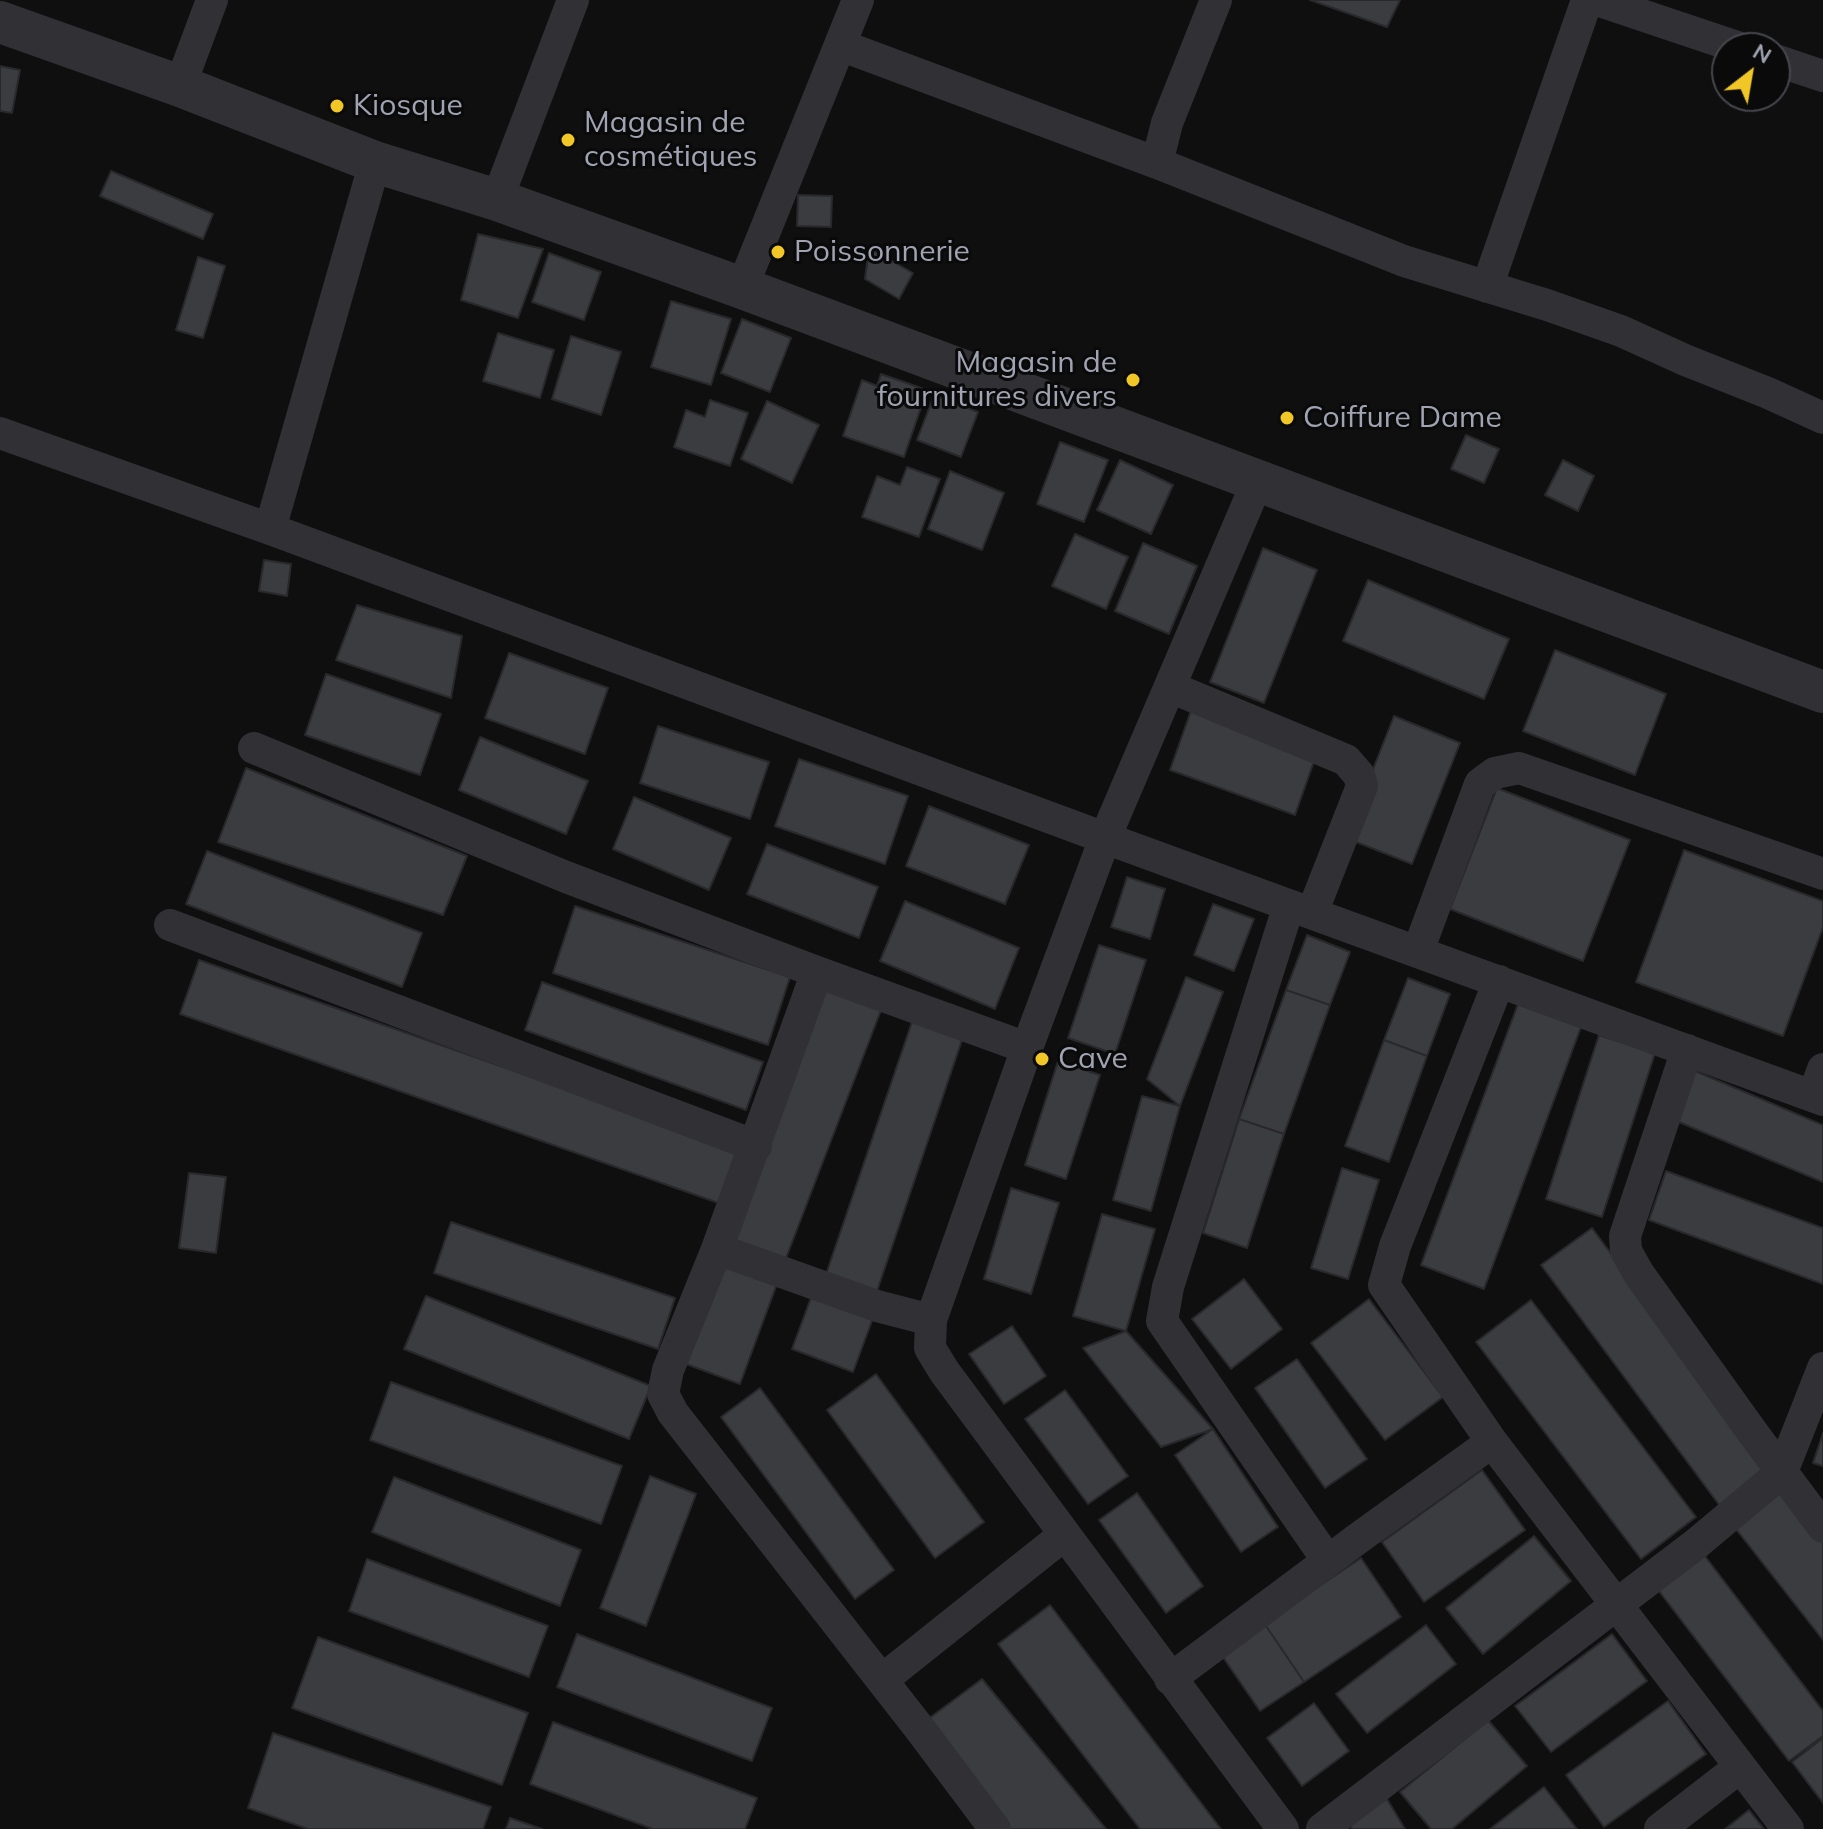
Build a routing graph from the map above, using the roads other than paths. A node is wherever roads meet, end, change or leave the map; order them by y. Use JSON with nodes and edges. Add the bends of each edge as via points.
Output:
{"nodes":[{"id":1,"x":212,"y":0,"type":"edge"},
{"id":2,"x":573,"y":0,"type":"edge"},
{"id":3,"x":858,"y":0,"type":"edge"},
{"id":4,"x":1216,"y":0,"type":"edge"},
{"id":5,"x":1587,"y":0,"type":"edge"},
{"id":6,"x":1597,"y":0,"type":"edge"},
{"id":7,"x":0,"y":22,"type":"edge"},
{"id":8,"x":1711,"y":38,"type":"edge"},
{"id":9,"x":840,"y":45,"type":"junction"},
{"id":10,"x":1791,"y":65,"type":"edge"},
{"id":11,"x":1823,"y":76,"type":"edge"},
{"id":12,"x":180,"y":86,"type":"junction"},
{"id":13,"x":375,"y":162,"type":"junction"},
{"id":14,"x":1157,"y":163,"type":"junction"},
{"id":15,"x":497,"y":200,"type":"junction"},
{"id":16,"x":1487,"y":287,"type":"junction"},
{"id":17,"x":742,"y":288,"type":"junction"},
{"id":18,"x":1823,"y":418,"type":"edge"},
{"id":19,"x":0,"y":433,"type":"edge"},
{"id":20,"x":1258,"y":480,"type":"junction"},
{"id":21,"x":270,"y":529,"type":"junction"},
{"id":22,"x":1170,"y":687,"type":"junction"},
{"id":23,"x":1823,"y":692,"type":"edge"},
{"id":24,"x":254,"y":748,"type":"dead end"},
{"id":25,"x":1105,"y":838,"type":"junction"},
{"id":26,"x":1823,"y":874,"type":"edge"},
{"id":27,"x":1301,"y":909,"type":"junction"},
{"id":28,"x":170,"y":925,"type":"dead end"},
{"id":29,"x":1418,"y":951,"type":"junction"},
{"id":30,"x":817,"y":972,"type":"junction"},
{"id":31,"x":1499,"y":981,"type":"junction"},
{"id":32,"x":1027,"y":1048,"type":"junction"},
{"id":33,"x":1687,"y":1050,"type":"junction"},
{"id":34,"x":1820,"y":1088,"type":"edge"},
{"id":35,"x":756,"y":1146,"type":"junction"},
{"id":36,"x":717,"y":1249,"type":"junction"},
{"id":37,"x":931,"y":1320,"type":"junction"},
{"id":38,"x":1823,"y":1368,"type":"edge"},
{"id":39,"x":1492,"y":1442,"type":"junction"},
{"id":40,"x":1782,"y":1472,"type":"junction"},
{"id":41,"x":1823,"y":1527,"type":"edge"},
{"id":42,"x":1064,"y":1535,"type":"junction"},
{"id":43,"x":1328,"y":1561,"type":"junction"},
{"id":44,"x":1617,"y":1604,"type":"junction"},
{"id":45,"x":1170,"y":1679,"type":"junction"},
{"id":46,"x":882,"y":1680,"type":"junction"},
{"id":47,"x":1740,"y":1767,"type":"junction"},
{"id":48,"x":995,"y":1829,"type":"edge"},
{"id":49,"x":1283,"y":1829,"type":"edge"},
{"id":50,"x":1322,"y":1829,"type":"edge"},
{"id":51,"x":1660,"y":1829,"type":"edge"},
{"id":52,"x":1788,"y":1829,"type":"edge"}],
"edges":[{"from":1,"to":12,"type":"street"},
{"from":2,"to":15,"type":"street"},
{"from":3,"to":9,"type":"street"},
{"from":4,"to":14,"type":"street","via":[[1167,123]]},
{"from":5,"to":16,"type":"street"},
{"from":6,"to":8,"type":"street"},
{"from":7,"to":12,"type":"street"},
{"from":9,"to":14,"type":"street"},
{"from":9,"to":17,"type":"street"},
{"from":10,"to":11,"type":"street"},
{"from":12,"to":13,"type":"street"},
{"from":13,"to":15,"type":"street"},
{"from":13,"to":21,"type":"street"},
{"from":14,"to":16,"type":"street","via":[[1404,261]]},
{"from":15,"to":17,"type":"street"},
{"from":16,"to":18,"type":"street","via":[[1621,331]]},
{"from":17,"to":20,"type":"street"},
{"from":19,"to":21,"type":"street"},
{"from":20,"to":22,"type":"street"},
{"from":20,"to":23,"type":"street"},
{"from":21,"to":25,"type":"street"},
{"from":22,"to":25,"type":"street"},
{"from":22,"to":27,"type":"street","via":[[1346,760],[1359,775],[1362,786]]},
{"from":24,"to":30,"type":"street","via":[[566,877]]},
{"from":25,"to":27,"type":"street"},
{"from":25,"to":32,"type":"street"},
{"from":26,"to":29,"type":"street","via":[[1519,768],[1495,773],[1480,784]]},
{"from":27,"to":29,"type":"street"},
{"from":27,"to":43,"type":"street","via":[[1168,1287],[1162,1321]]},
{"from":28,"to":35,"type":"street"},
{"from":29,"to":31,"type":"street"},
{"from":30,"to":32,"type":"street"},
{"from":30,"to":35,"type":"street"},
{"from":31,"to":33,"type":"street"},
{"from":31,"to":39,"type":"street","via":[[1384,1285]]},
{"from":32,"to":37,"type":"street"},
{"from":33,"to":34,"type":"street"},
{"from":33,"to":40,"type":"street","via":[[1625,1236],[1626,1251]]},
{"from":35,"to":36,"type":"street"},
{"from":36,"to":37,"type":"street"},
{"from":36,"to":46,"type":"street","via":[[663,1394]]},
{"from":37,"to":42,"type":"street","via":[[930,1348],[944,1371]]},
{"from":38,"to":40,"type":"street"},
{"from":39,"to":43,"type":"street"},
{"from":39,"to":44,"type":"street"},
{"from":40,"to":41,"type":"street"},
{"from":40,"to":44,"type":"street"},
{"from":42,"to":45,"type":"street"},
{"from":42,"to":46,"type":"street"},
{"from":43,"to":45,"type":"street"},
{"from":44,"to":47,"type":"street"},
{"from":44,"to":50,"type":"street"},
{"from":45,"to":49,"type":"street"},
{"from":46,"to":48,"type":"street"},
{"from":47,"to":51,"type":"street"},
{"from":47,"to":52,"type":"street"}]}
